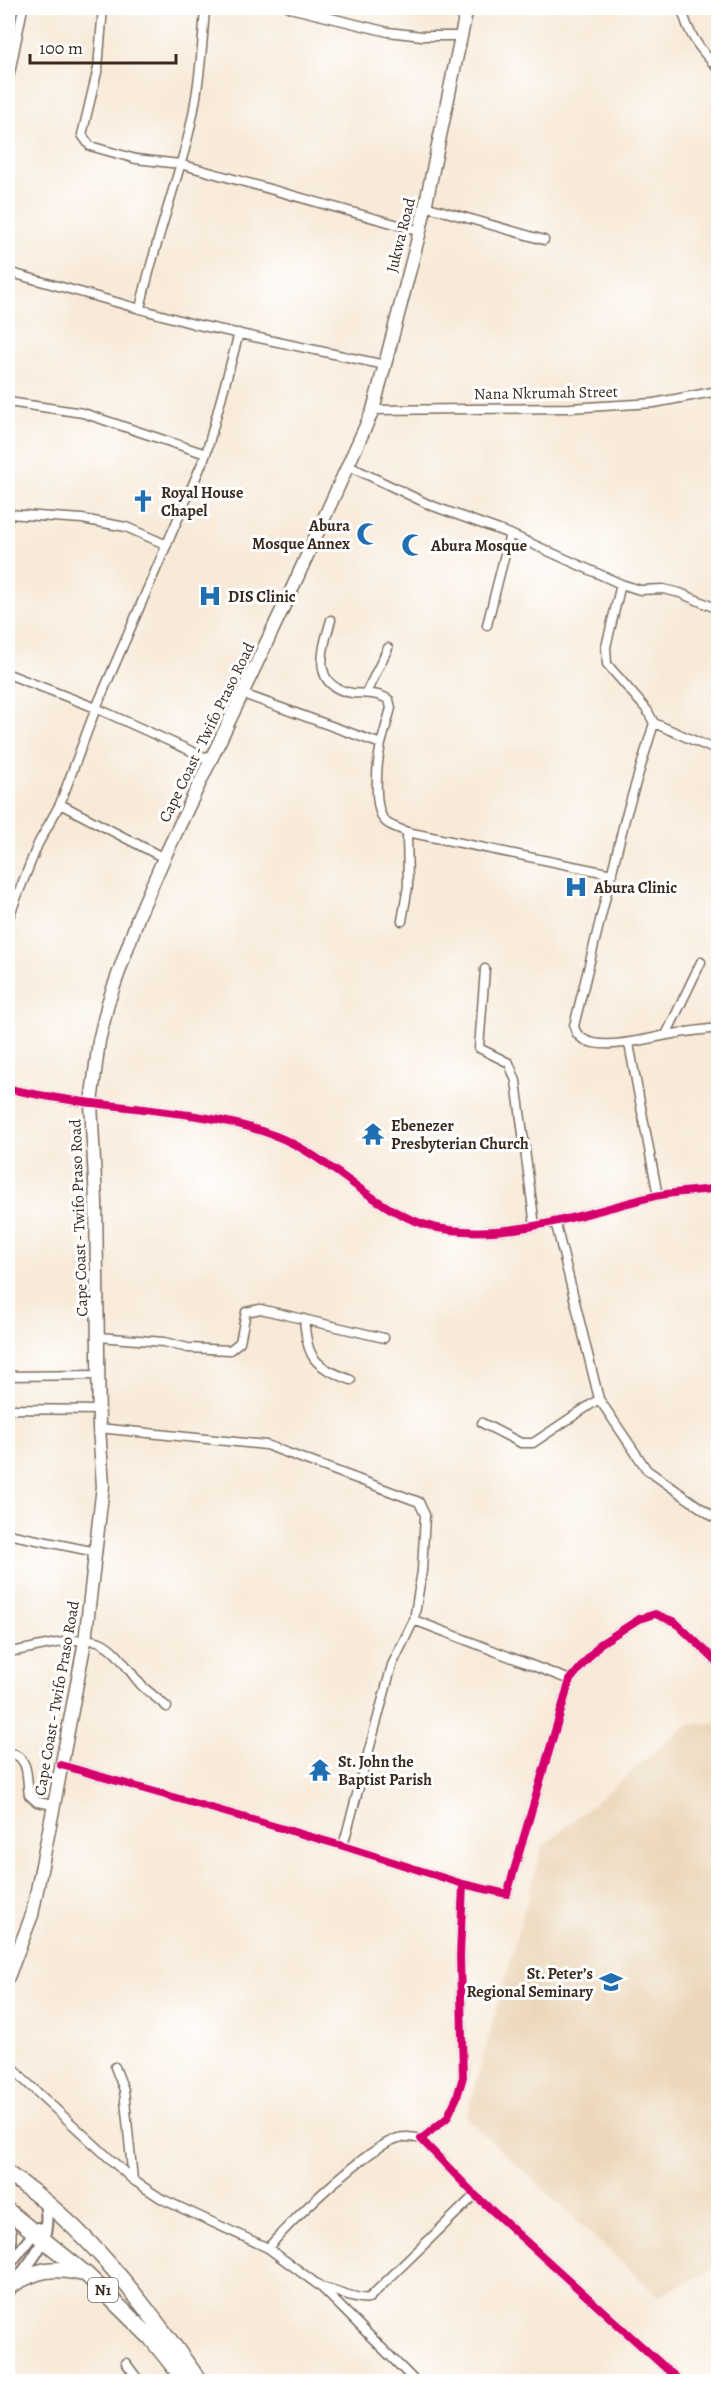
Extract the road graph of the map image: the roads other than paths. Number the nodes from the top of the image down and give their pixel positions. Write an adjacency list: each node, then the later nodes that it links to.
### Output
1 (23, 8): 9 (street)
2 (103, 8): 10 (street)
3 (205, 8): 10 (street)
4 (290, 8): 7 (street)
5 (467, 8): 7 (main road, Jukwa Road)
6 (682, 8): 8 (street)
7 (461, 36): 11 (main road, Jukwa Road)
8 (718, 68)
9 (8, 83)
10 (180, 165): 12 (street); 15 (street)
11 (424, 206): 12 (main road, Jukwa Road); 13 (street)
12 (420, 231): 17 (main road, Jukwa Road)
13 (544, 240)
14 (8, 273): 15 (street)
15 (140, 309): 16 (street)
16 (240, 333): 17 (street); 21 (street)
17 (385, 365): 20 (main road, Jukwa Road)
18 (718, 391): 20 (street, Nana Nkrumah Street)
19 (8, 402): 21 (street)
20 (373, 410): 22 (main road, Jukwa Road)
21 (206, 454): 25 (street)
22 (349, 465): 24 (street); 33 (main road, Cape Coast - Twifo Praso Road)
23 (8, 514): 25 (street)
24 (510, 534): 26 (street); 29 (street)
25 (167, 545): 34 (street)
26 (621, 584): 27 (street); 35 (street)
27 (718, 609)
28 (331, 620): 32 (street)
29 (487, 625)
30 (388, 648): 32 (street)
31 (8, 674): 34 (street)
32 (366, 693): 36 (street)
33 (243, 694): 36 (street); 38 (main road, Cape Coast - Twifo Praso Road)
34 (96, 708): 38 (street); 39 (street)
35 (654, 723): 37 (street); 42 (street)
36 (381, 744): 40 (street)
37 (718, 751)
38 (211, 759): 41 (main road, Cape Coast - Twifo Praso Road)
39 (60, 804): 41 (street); 43 (street)
40 (407, 832): 42 (street); 44 (street)
41 (164, 858): 51 (main road, Cape Coast - Twifo Praso Road)
42 (612, 874): 49 (street)
43 (8, 920)
44 (402, 921)
45 (701, 962): 48 (street)
46 (485, 969): 55 (street)
47 (718, 1028): 48 (street)
48 (666, 1035): 49 (street)
49 (629, 1044): 53 (street)
50 (8, 1089): 51 (street)
51 (91, 1103): 55 (street); 57 (main road, Cape Coast - Twifo Praso Road)
52 (718, 1190): 53 (street)
53 (658, 1196): 54 (street)
54 (555, 1221): 55 (street); 62 (street)
55 (535, 1226)
56 (304, 1319): 57 (street); 58 (street); 61 (street)
57 (98, 1337): 59 (main road, Cape Coast - Twifo Praso Road)
58 (384, 1338)
59 (100, 1375): 60 (street); 64 (main road, Cape Coast - Twifo Praso Road)
60 (8, 1376)
61 (351, 1380)
62 (599, 1399): 65 (street); 67 (street)
63 (8, 1409): 64 (street)
64 (99, 1410): 66 (main road, Cape Coast - Twifo Praso Road)
65 (482, 1423)
66 (99, 1428): 69 (main road, Cape Coast - Twifo Praso Road); 70 (street)
67 (718, 1520)
68 (8, 1534): 69 (street)
69 (96, 1552): 71 (main road, Cape Coast - Twifo Praso Road)
70 (414, 1620): 74 (street); 79 (street)
71 (85, 1641): 72 (street); 75 (street); 77 (main road, Cape Coast - Twifo Praso Road)
72 (8, 1652)
73 (718, 1663): 74 (street)
74 (570, 1680): 80 (street)
75 (167, 1707)
76 (8, 1752): 78 (street)
77 (61, 1765): 78 (main road, Cape Coast - Twifo Praso Road); 79 (street)
78 (54, 1805): 81 (main road, Cape Coast - Twifo Praso Road)
79 (343, 1846): 80 (street)
80 (463, 1884): 84 (street)
81 (8, 1977)
82 (8, 2061): 86 (street)
83 (115, 2067): 86 (street)
84 (421, 2139): 87 (street); 94 (street)
85 (8, 2174): 88 (highway, N1)
86 (133, 2180): 94 (street)
87 (475, 2195): 98 (street); 105 (street)
88 (45, 2203): 90 (highway, N1); 91 (street)
89 (8, 2211): 93 (highway, N1)
90 (63, 2218): 91 (street); 104 (highway, N1)
91 (47, 2222): 93 (street)
92 (8, 2232): 95 (highway)
93 (39, 2236): 96 (street); 97 (highway, N1); 99 (street)
94 (268, 2248): 98 (street)
95 (8, 2256)
96 (8, 2266)
97 (87, 2274): 99 (highway); 103 (highway, N1)
98 (321, 2287): 101 (street)
99 (10, 2288)
100 (126, 2363): 102 (street)
101 (412, 2380)
102 (141, 2382)
103 (186, 2382)
104 (200, 2382)
105 (681, 2382)

